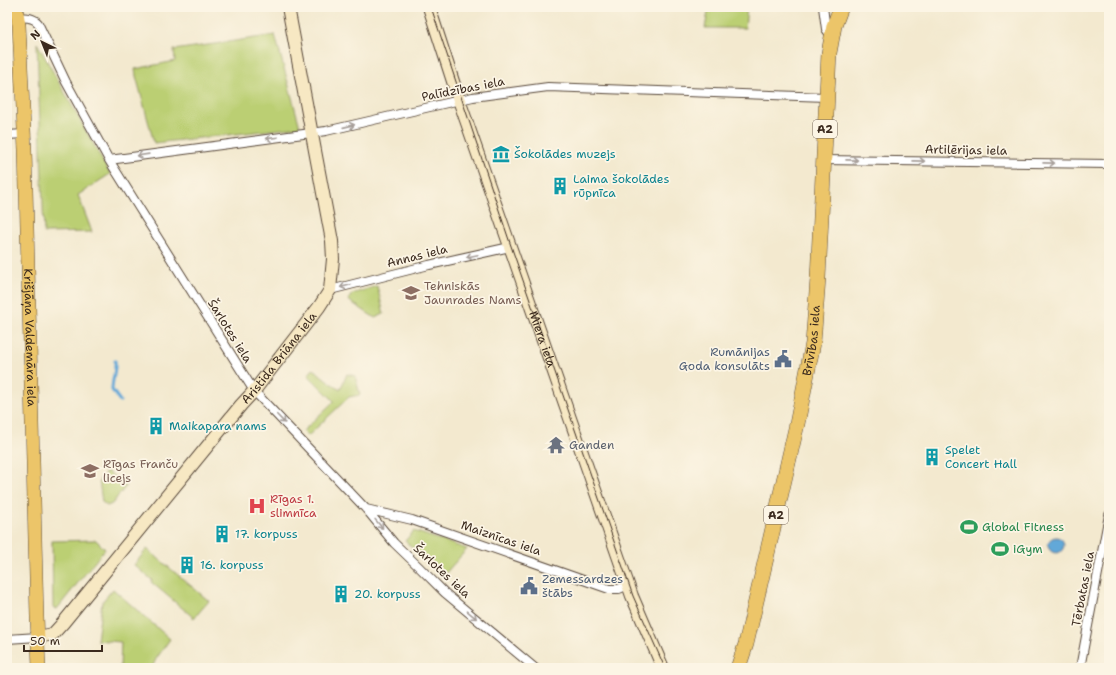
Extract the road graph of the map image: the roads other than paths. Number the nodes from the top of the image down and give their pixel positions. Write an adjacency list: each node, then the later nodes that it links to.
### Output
1 (288, 7): 9 (street, Aristida Briāna iela)
2 (429, 7): 8 (street, Miera iela)
3 (823, 7): 6 (street)
4 (840, 7): 6 (highway, Brīvības iela / A2)
5 (17, 12): 10 (main road, Krišjāņa Valdemāra iela); 12 (street, Šarlotes iela)
6 (832, 37): 7 (highway, Brīvības iela / A2)
7 (826, 97): 8 (street, Palīdzības iela); 13 (highway, Brīvības iela / A2)
8 (459, 100): 9 (street, Palīdzības iela, one-way to 8); 15 (street, Miera iela)
9 (311, 133): 12 (street, Palīdzības iela, one-way to 12); 16 (street, Aristida Briāna iela)
10 (24, 134): 11 (street); 21 (main road, Krišjāņa Valdemāra iela)
11 (7, 135)
12 (109, 160): 17 (street, Šarlotes iela)
13 (823, 160): 14 (street, Artilērijas iela, one-way to 14); 26 (highway, Brīvības iela / A2)
14 (1109, 164)
15 (510, 247): 16 (street, Annas iela, one-way to 16); 20 (street, Miera iela)
16 (330, 290): 17 (street, Aristida Briāna iela)
17 (254, 391): 18 (street, Šarlotes iela, one-way to 18); 21 (street, Aristida Briāna iela)
18 (366, 509): 20 (street, Maiznīcas iela); 24 (street, Šarlotes iela, one-way to 24)
19 (1109, 514): 27 (street, Tērbatas iela)
20 (628, 585): 25 (street, Miera iela)
21 (38, 637): 22 (street); 23 (main road, Krišjāņa Valdemāra iela)
22 (7, 639)
23 (39, 668)
24 (535, 668)
25 (663, 668)
26 (738, 668)
27 (1080, 668)

